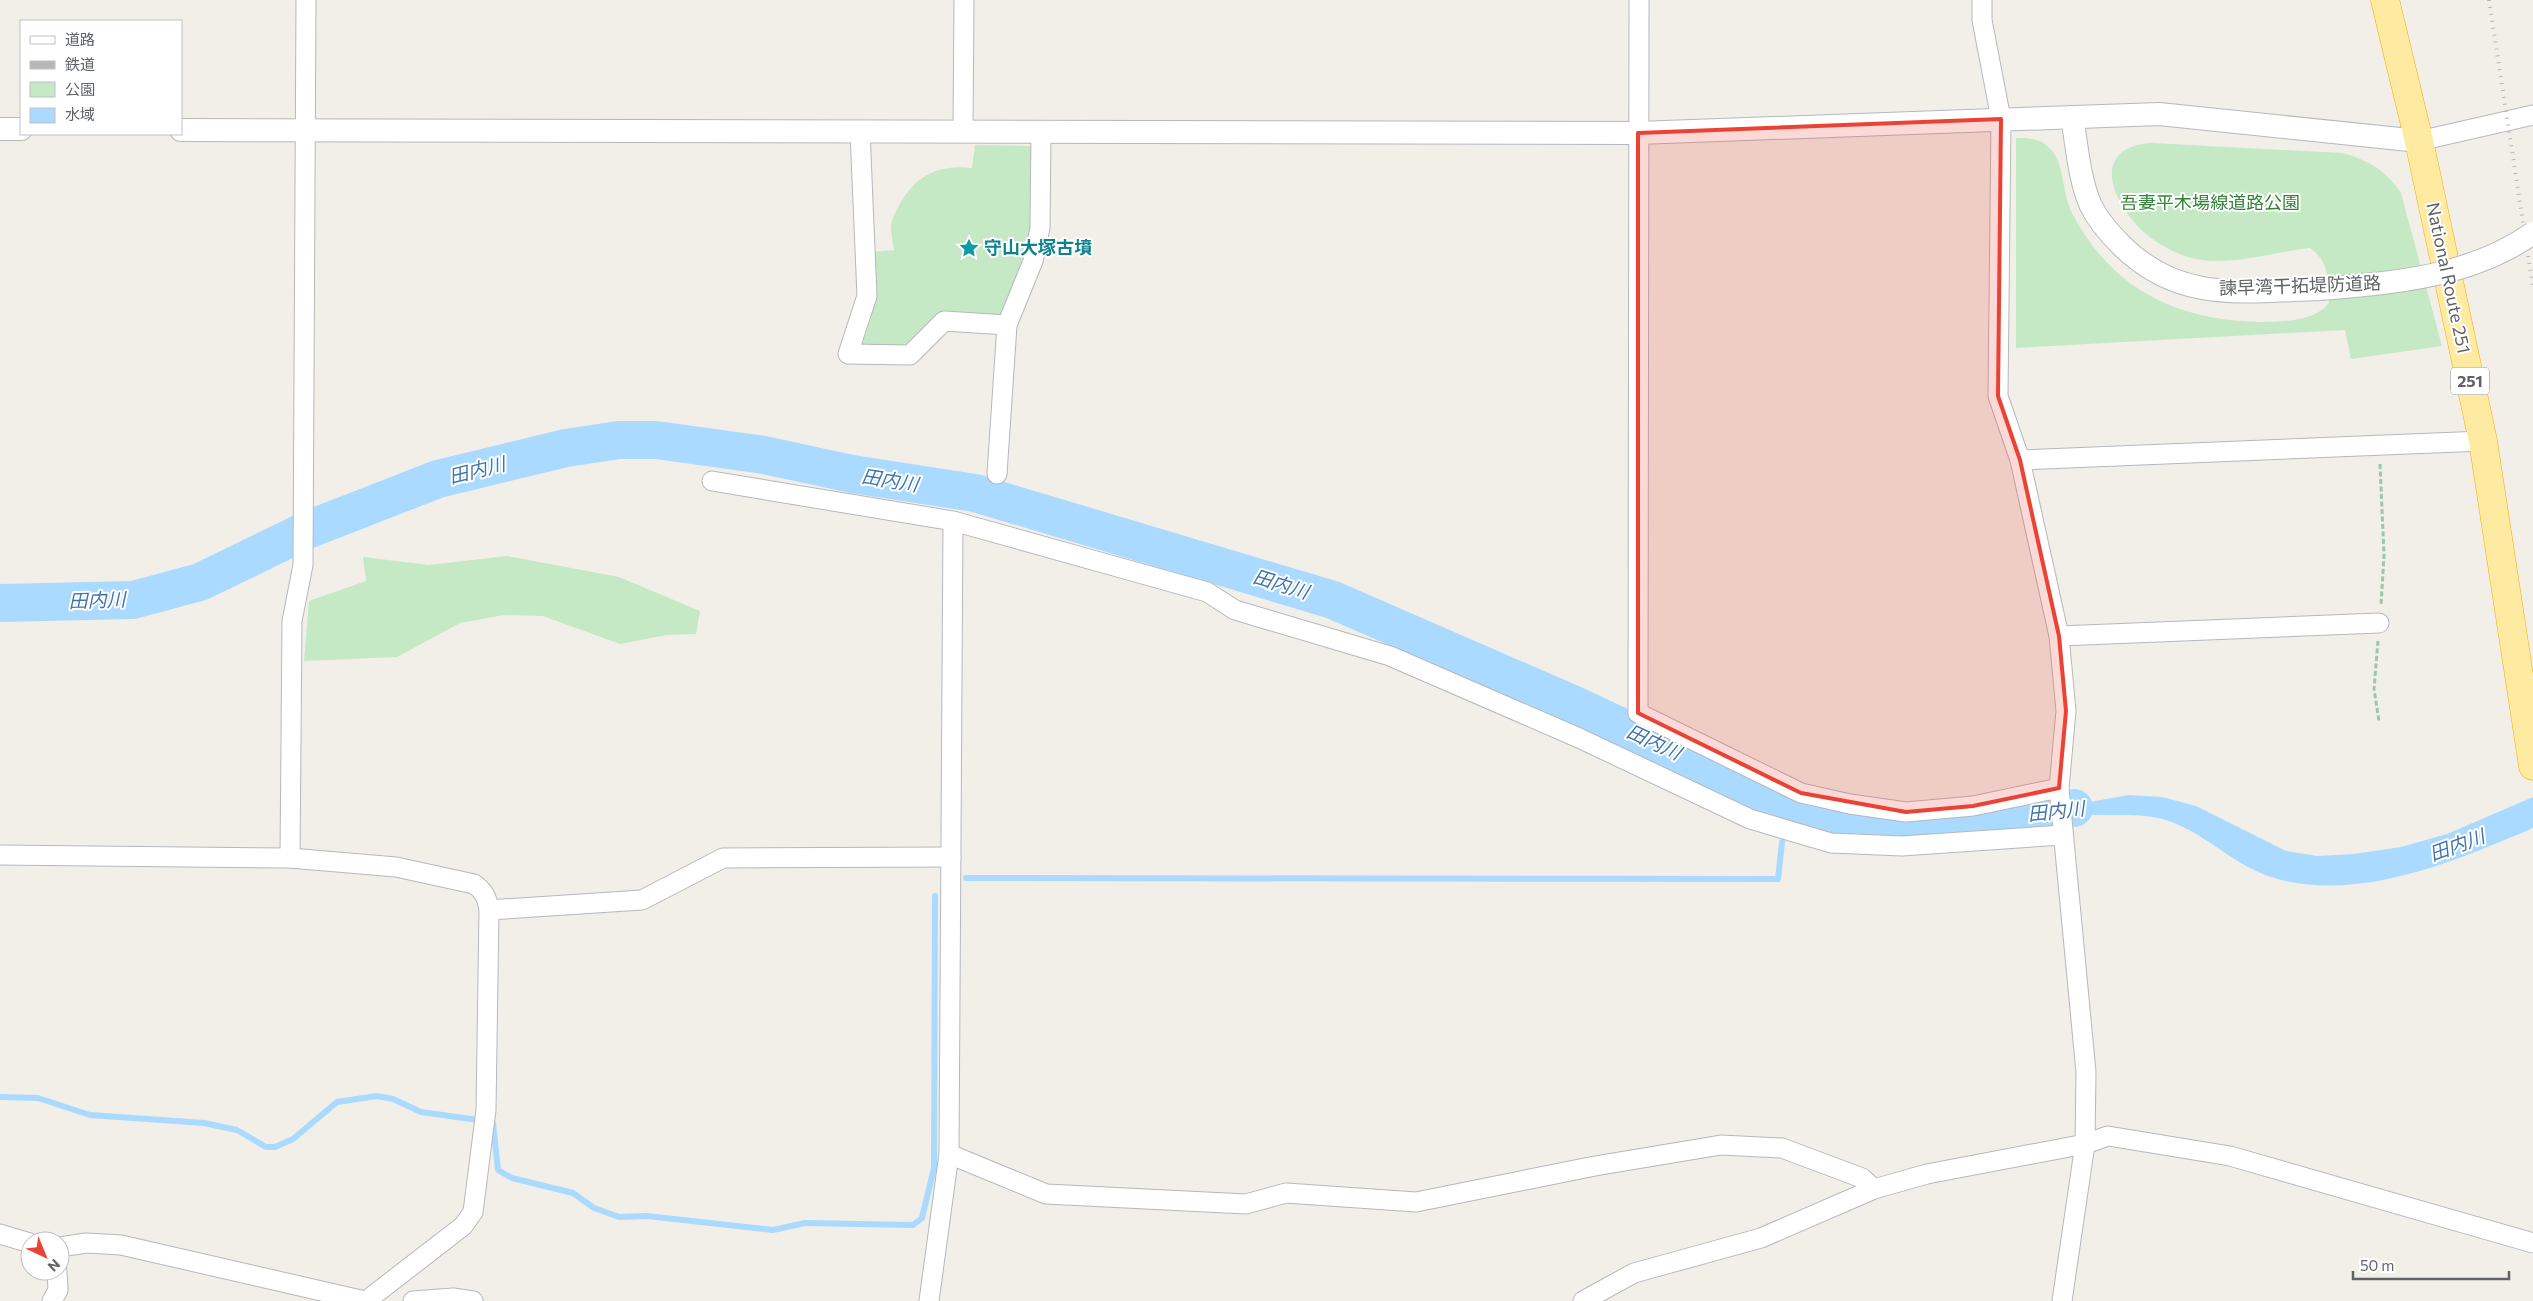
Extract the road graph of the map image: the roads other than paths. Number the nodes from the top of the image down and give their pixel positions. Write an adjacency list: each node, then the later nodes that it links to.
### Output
1 (306, 0): 15 (street)
2 (964, 0): 13 (street)
3 (1639, 0): 16 (street)
4 (1982, 0): 8 (street)
5 (2385, 0): 17 (highway, National Route 251 / 251)
6 (2533, 115): 17 (street)
7 (2072, 117): 8 (street); 17 (street); 18 (street, 諫早湾干拓堤防道路, bridge)
8 (2001, 119): 16 (street); 21 (street)
9 (0, 129): 10 (street)
10 (20, 129)
11 (182, 130): 15 (street)
12 (860, 130): 13 (street); 15 (street); 19 (street)
13 (963, 130): 14 (street)
14 (1041, 131): 16 (street); 19 (street)
15 (306, 132): 32 (street)
16 (1638, 133): 28 (street)
17 (2419, 141): 20 (highway, National Route 251 / 251)
18 (2533, 233)
19 (1007, 325): 22 (street)
20 (2483, 441): 21 (street); 27 (highway, National Route 251 / 251)
21 (2020, 460): 26 (street)
22 (997, 474)
23 (712, 481): 24 (street)
24 (953, 521): 29 (street); 31 (street)
25 (2379, 623): 26 (street)
26 (2059, 636): 28 (street)
27 (2533, 766)
28 (2059, 791): 29 (street)
29 (2062, 831): 34 (street)
30 (0, 855): 32 (street)
31 (951, 857): 33 (street); 35 (street)
32 (290, 858): 33 (street)
33 (490, 910): 43 (street)
34 (2085, 1144): 36 (street); 39 (street); 48 (street)
35 (949, 1154): 36 (street); 46 (street)
36 (1874, 1189): 47 (street)
37 (0, 1234): 38 (street)
38 (20, 1240)
39 (2533, 1243)
40 (70, 1245): 43 (street)
41 (58, 1281): 42 (street)
42 (52, 1301)
43 (366, 1301)
44 (413, 1301): 45 (street)
45 (473, 1301)
46 (929, 1301)
47 (1583, 1301)
48 (2062, 1301)

